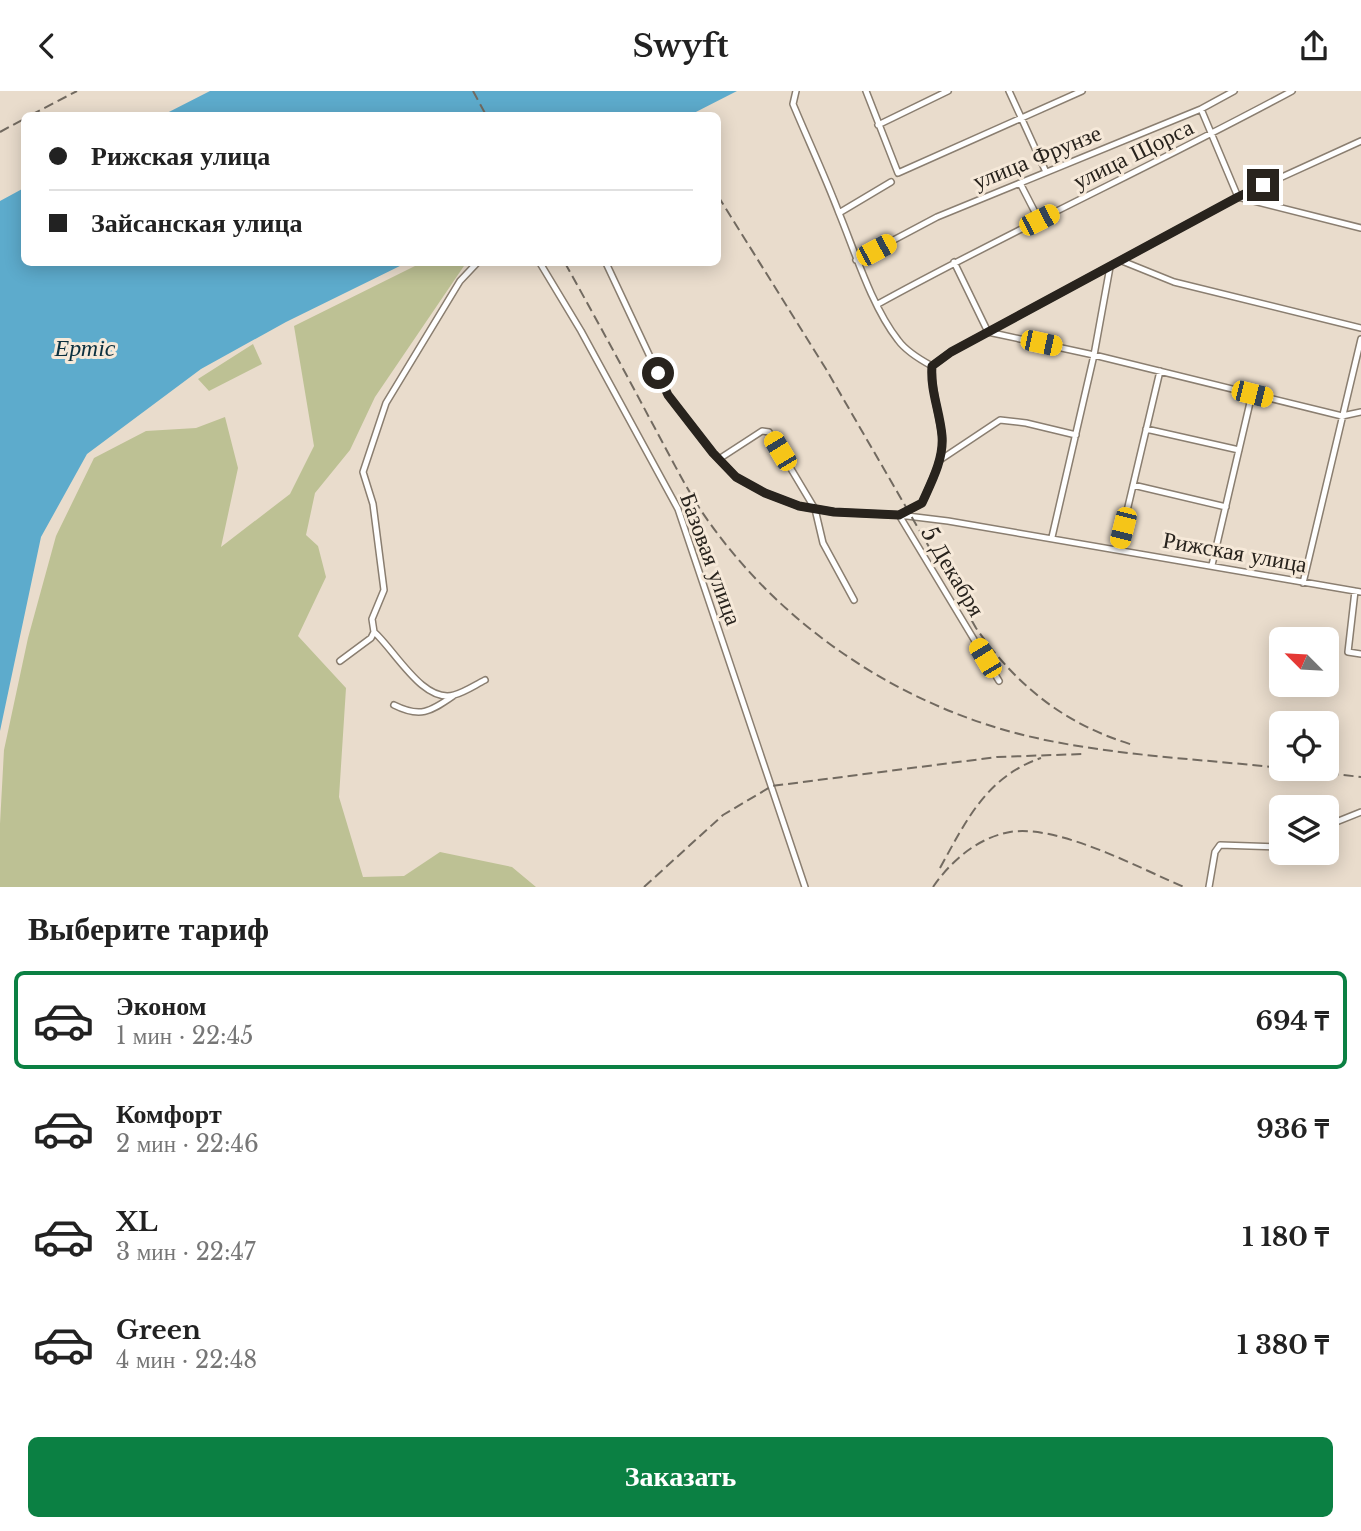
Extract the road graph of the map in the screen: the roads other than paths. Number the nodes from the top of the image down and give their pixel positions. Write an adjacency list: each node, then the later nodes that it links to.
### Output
1 (796, 91): 18 (street)
2 (866, 91): 11 (street)
3 (948, 91): 11 (street)
4 (1009, 91): 10 (street)
5 (1082, 91): 8 (street)
6 (1234, 91): 9 (street, улица Фрунзе)
7 (1292, 91): 12 (street, улица Щорса)
8 (1074, 93): 10 (street)
9 (1201, 109): 12 (street); 14 (street, улица Фрунзе)
10 (1021, 120): 11 (street); 14 (street)
11 (878, 125)
12 (1213, 133): 17 (street); 19 (street, улица Щорса)
13 (1361, 141): 17 (street)
14 (1046, 172): 16 (street, улица Фрунзе)
15 (891, 182): 18 (street)
16 (1020, 183): 19 (street); 21 (street, улица Фрунзе)
17 (1238, 197): 20 (street); 22 (street)
18 (839, 213): 21 (street)
19 (1039, 220): 23 (street, улица Щорса)
20 (1361, 228)
21 (856, 260): 28 (street)
22 (1121, 261): 27 (street); 29 (street)
23 (954, 263): 28 (street, улица Щорса); 30 (street)
24 (474, 266): 53 (street)
25 (542, 266): 63 (street, Базовая улица)
26 (607, 266): 41 (street, Рижская улица)
27 (1110, 267): 30 (street); 32 (street)
28 (878, 305): 33 (street)
29 (1361, 328)
30 (988, 332): 32 (street); 33 (street)
31 (1361, 339): 37 (street)
32 (1094, 355): 34 (street); 39 (street)
33 (932, 366): 42 (street)
34 (1160, 371): 35 (street); 38 (street)
35 (1252, 394): 37 (street); 40 (street)
36 (1361, 412): 37 (street)
37 (1342, 415): 50 (street)
38 (1146, 429): 40 (street); 43 (street)
39 (1076, 435): 42 (street); 47 (street)
40 (1239, 450): 44 (street)
41 (719, 459): 45 (street, Рижская улица); 45 (street)
42 (940, 460): 46 (street)
43 (1133, 485): 44 (street); 48 (street)
44 (1226, 507): 49 (street)
45 (815, 509): 46 (street, Рижская улица); 52 (street)
46 (899, 515): 47 (street, Рижская улица); 57 (street, 5 Декабря)
47 (1052, 537): 48 (street, Рижская улица)
48 (1118, 549): 49 (street, Рижская улица)
49 (1212, 565): 50 (street, Рижская улица)
50 (1303, 583): 51 (street, Рижская улица)
51 (1358, 591): 54 (street)
52 (853, 600)
53 (374, 632): 55 (street); 58 (street)
54 (1361, 654)
55 (340, 661)
56 (485, 680): 58 (street)
57 (999, 681)
58 (453, 696): 59 (street)
59 (394, 705)
60 (1361, 812): 61 (street)
61 (1339, 821)
62 (1269, 847): 64 (street)
63 (805, 887)
64 (1209, 887)

